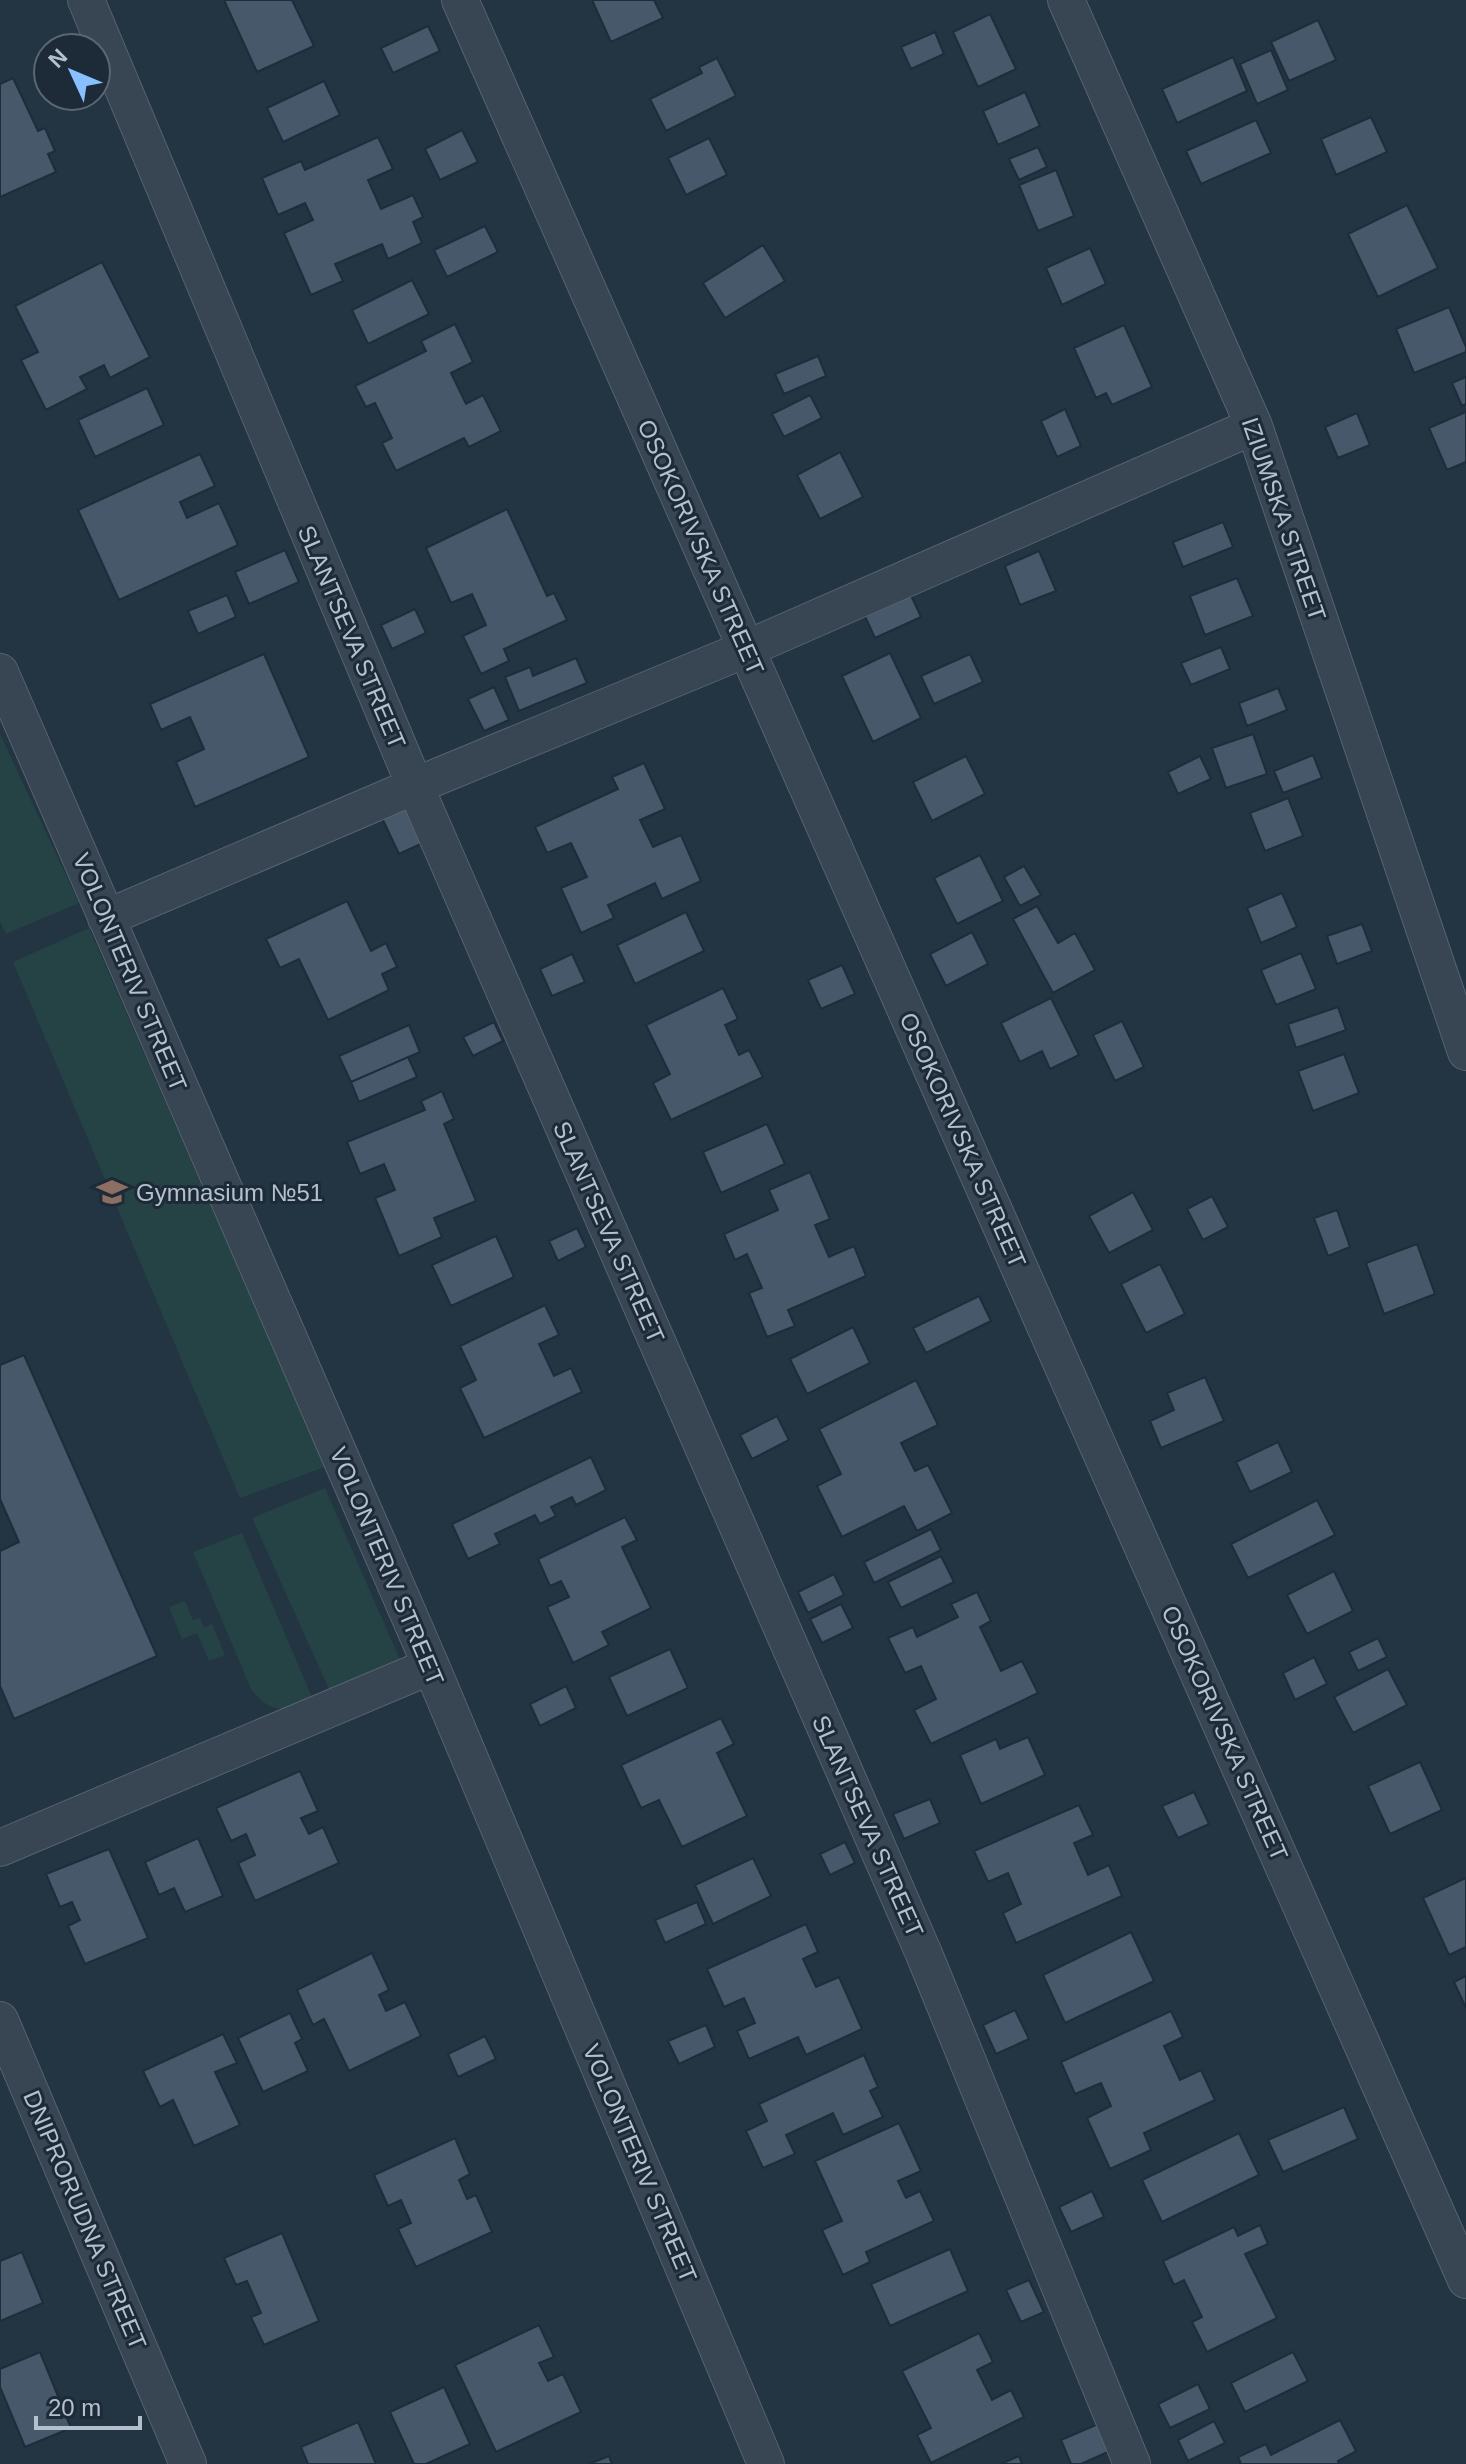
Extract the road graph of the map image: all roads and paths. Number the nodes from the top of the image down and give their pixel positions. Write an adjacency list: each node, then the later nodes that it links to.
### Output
1 (86, 0): 7 (street, SLANTSEVA STREET)
2 (460, 0): 5 (street, OSOKORIVSKA STREET)
3 (1066, 0): 4 (street, IZIUMSKA STREET)
4 (1254, 426): 5 (street); 9 (street, IZIUMSKA STREET)
5 (746, 649): 7 (street); 13 (street, OSOKORIVSKA STREET)
6 (0, 672): 8 (street, VOLONTERIV STREET)
7 (415, 786): 8 (street); 16 (street, SLANTSEVA STREET)
8 (106, 918): 10 (street, VOLONTERIV STREET)
9 (1466, 1052)
10 (431, 1666): 11 (street); 15 (street, VOLONTERIV STREET)
11 (0, 1848)
12 (0, 2020): 14 (street, DNIPRORUDNA STREET)
13 (1466, 2280)
14 (188, 2464)
15 (766, 2464)
16 (1132, 2464)

